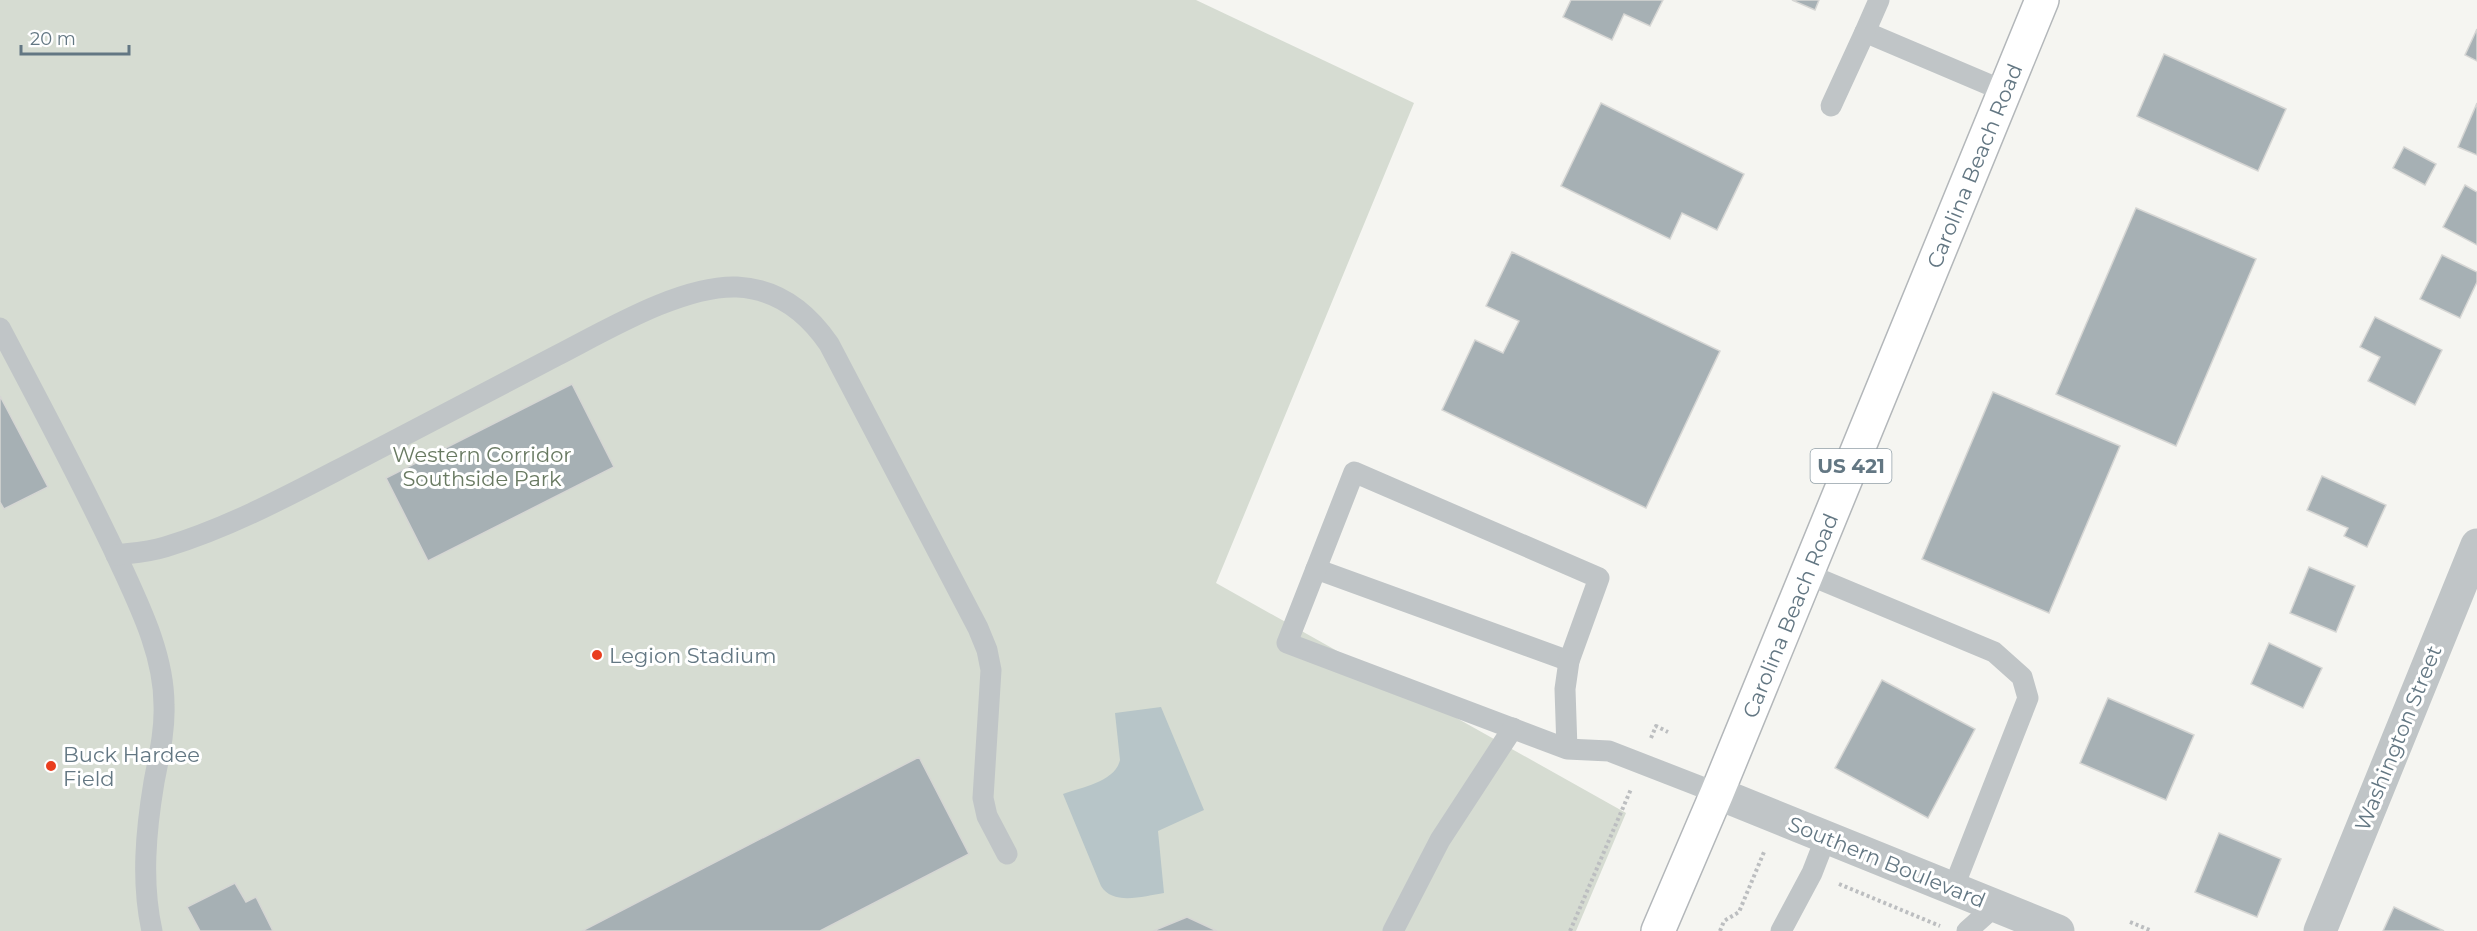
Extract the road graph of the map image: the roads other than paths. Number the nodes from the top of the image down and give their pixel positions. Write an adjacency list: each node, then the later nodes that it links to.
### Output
1 (1879, 0): 3 (lane)
2 (2042, 0): 4 (highway, Carolina Beach Road / US 421)
3 (1865, 32): 4 (lane); 5 (lane)
4 (2004, 91): 10 (highway, Carolina Beach Road / US 421)
5 (1831, 106)
6 (0, 328): 8 (lane)
7 (2477, 545): 25 (street, Washington Street)
8 (116, 555): 16 (lane); 20 (lane)
9 (1316, 569): 11 (lane); 11 (lane); 12 (lane)
10 (1807, 574): 14 (highway, Carolina Beach Road / US 421); 17 (lane)
11 (1569, 661): 13 (lane)
12 (1513, 728): 13 (lane); 21 (lane)
13 (1567, 749): 14 (lane)
14 (1717, 793): 15 (street, Southern Boulevard); 19 (highway, Carolina Beach Road / US 421)
15 (1826, 837): 17 (street, Southern Boulevard); 22 (lane)
16 (1007, 854)
17 (1953, 889): 18 (street, Southern Boulevard)
18 (1995, 906): 23 (lane); 24 (street, Southern Boulevard)
19 (1660, 930)
20 (152, 931)
21 (1393, 931)
22 (1781, 931)
23 (1967, 931)
24 (2058, 931)
25 (2320, 931)

